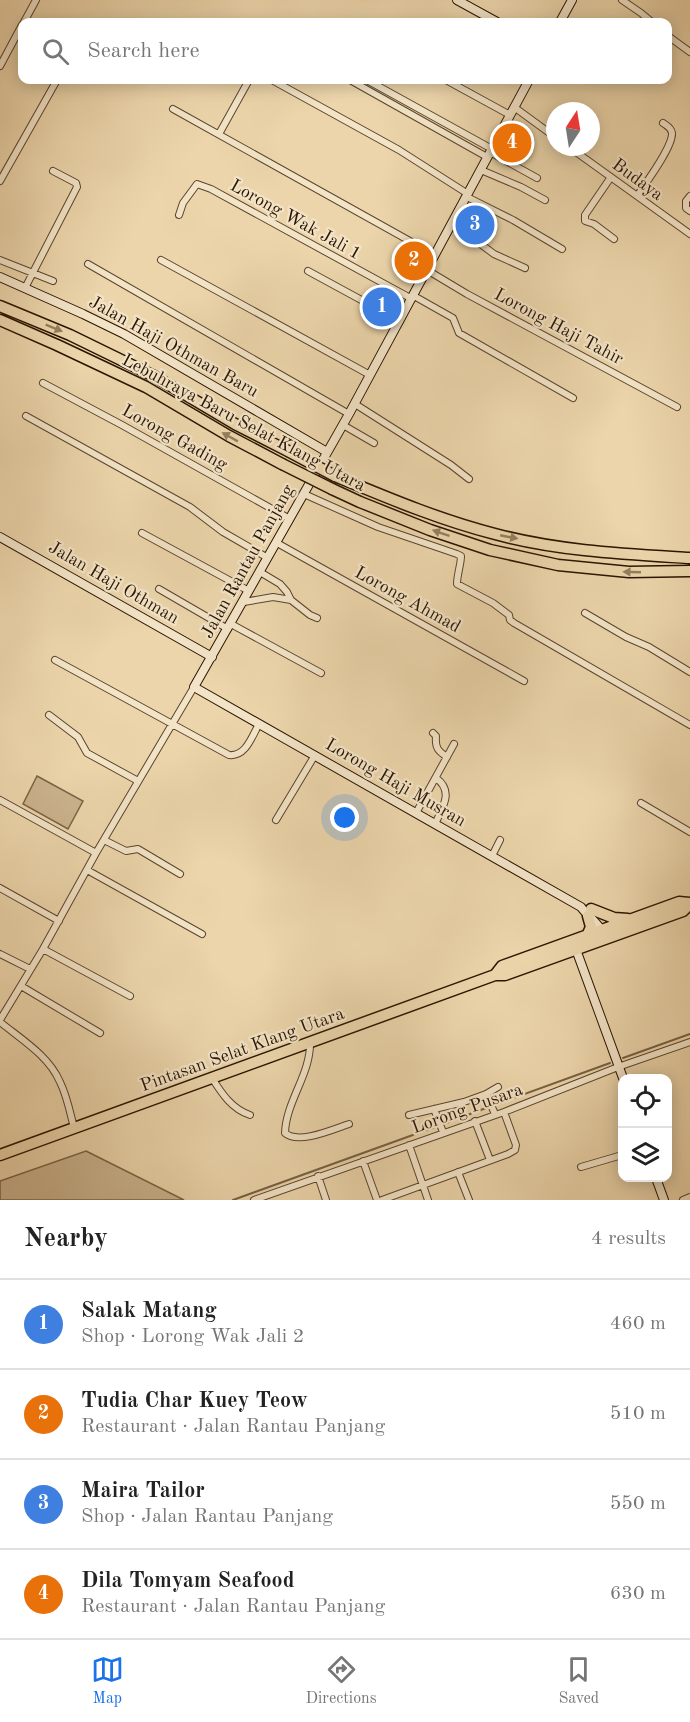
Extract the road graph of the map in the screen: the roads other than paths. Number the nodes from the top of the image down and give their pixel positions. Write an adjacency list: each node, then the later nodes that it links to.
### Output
1 (36, 0): 5 (street)
2 (457, 0): 6 (street)
3 (572, 0): 7 (street)
4 (622, 0): 8 (street)
5 (26, 18)
6 (490, 18)
7 (562, 18)
8 (647, 18)
9 (18, 33): 12 (street)
10 (672, 39): 11 (street)
11 (690, 52)
12 (0, 66)
13 (55, 84): 31 (street)
14 (247, 84): 24 (street)
15 (279, 84): 32 (street)
16 (358, 84): 25 (street)
17 (374, 84): 25 (street)
18 (455, 84): 21 (street)
19 (527, 84): 21 (street, Jalan Rantau Panjang)
20 (173, 109): 24 (street)
21 (512, 111): 23 (street); 25 (street, Jalan Rantau Panjang)
22 (663, 123): 33 (street)
23 (546, 132)
24 (219, 134): 42 (street)
25 (490, 153): 27 (street, Jalan Rantau Panjang); 30 (street)
26 (582, 156): 29 (street, Budaya)
27 (481, 170): 32 (street, Jalan Rantau Panjang); 35 (street)
28 (53, 171): 49 (street)
29 (611, 177): 33 (street, Budaya); 40 (street)
30 (537, 178)
31 (0, 181)
32 (467, 195): 38 (street, Jalan Rantau Panjang); 41 (street)
33 (637, 196): 39 (street, Budaya)
34 (690, 196): 36 (street)
35 (545, 200)
36 (690, 211)
37 (179, 215): 53 (street, Lorong Wak Jali 1)
38 (452, 224): 42 (street, Jalan Rantau Panjang); 46 (street)
39 (690, 234)
40 (615, 239)
41 (562, 249)
42 (435, 255): 47 (street, Jalan Rantau Panjang)
43 (0, 260): 49 (street)
44 (161, 260): 57 (street)
45 (88, 264): 62 (street)
46 (525, 268)
47 (428, 270): 53 (street, Jalan Rantau Panjang); 61 (street, Lorong Haji Tahir)
48 (308, 271): 56 (street)
49 (32, 272): 51 (street); 52 (street)
50 (0, 277): 52 (street, Jalan Haji Othman Baru)
51 (53, 281)
52 (25, 288): 66 (street, Jalan Haji Othman Baru)
53 (413, 297): 56 (street, Jalan Rantau Panjang); 59 (street)
54 (0, 306): 74 (highway, Lebuhraya Baru Selat Klang Utara, one-way to 74, bridge)
55 (0, 320): 75 (highway, Lebuhraya Baru Selat Klang Utara, one-way to 55, bridge)
56 (400, 321): 57 (street, Jalan Rantau Panjang)
57 (370, 375): 60 (street, Jalan Rantau Panjang)
58 (44, 383): 69 (street, Lorong Gading)
59 (573, 398)
60 (355, 404): 62 (street, Jalan Rantau Panjang); 67 (street)
61 (677, 407)
62 (350, 414): 64 (street, Jalan Rantau Panjang)
63 (26, 416): 73 (street)
64 (343, 424): 65 (street); 66 (street, Jalan Rantau Panjang)
65 (374, 442)
66 (327, 452): 68 (street, Jalan Rantau Panjang)
67 (469, 479)
68 (304, 494): 69 (street, Jalan Rantau Panjang); 93 (street)
69 (291, 519): 72 (street, Jalan Rantau Panjang)
70 (142, 533): 78 (street)
71 (0, 537): 84 (street, Jalan Haji Othman)
72 (277, 543): 73 (street, Jalan Rantau Panjang); 88 (street, Lorong Ahmad)
73 (268, 558): 76 (street, Jalan Rantau Panjang)
74 (690, 558)
75 (690, 571)
76 (260, 573): 78 (street, Jalan Rantau Panjang); 79 (street)
77 (159, 589): 83 (street)
78 (249, 591): 80 (street, Jalan Rantau Panjang)
79 (291, 600): 80 (street); 82 (street)
80 (244, 602): 83 (street, Jalan Rantau Panjang)
81 (585, 613): 86 (street)
82 (317, 618)
83 (230, 626): 84 (street, Jalan Rantau Panjang); 87 (street)
84 (212, 657): 89 (street, Jalan Rantau Panjang)
85 (55, 660): 91 (street)
86 (690, 672)
87 (321, 673)
88 (524, 681)
89 (194, 687): 91 (street, Jalan Rantau Panjang); 92 (street, Lorong Haji Musran)
90 (49, 715): 99 (street)
91 (171, 724): 92 (street); 99 (street, Jalan Rantau Panjang)
92 (260, 724): 96 (street, Lorong Haji Musran)
93 (690, 724)
94 (433, 733): 97 (street)
95 (454, 744): 97 (street)
96 (315, 755): 102 (street, Lorong Haji Musran); 103 (street)
97 (447, 757): 98 (street)
98 (436, 778): 102 (street); 104 (street)
99 (138, 781): 106 (street, Jalan Rantau Panjang)
100 (0, 800): 108 (street)
101 (641, 803): 105 (street)
102 (416, 813): 104 (street, Lorong Haji Musran)
103 (276, 820)
104 (435, 824): 109 (street, Lorong Haji Musran)
105 (690, 832)
106 (104, 840): 108 (street, Jalan Rantau Panjang); 111 (street)
107 (500, 840): 109 (street)
108 (96, 853): 110 (street, Jalan Rantau Panjang)
109 (492, 856): 114 (street, Lorong Haji Musran)
110 (87, 870): 116 (street, Jalan Rantau Panjang); 118 (street)
111 (180, 874)
112 (0, 888): 116 (street)
113 (690, 903): 115 (highway, Pintasan Selat Klang Utara); 117 (highway, Pintasan Selat Klang Utara)
114 (587, 911): 115 (highway); 117 (street, Lorong Haji Musran); 119 (highway)
115 (630, 919): 117 (highway, Pintasan Selat Klang Utara)
116 (59, 921): 121 (street, Jalan Rantau Panjang)
117 (607, 933): 119 (highway, Pintasan Selat Klang Utara); 120 (highway, Pintasan Selat Klang Utara)
118 (202, 934)
119 (587, 936): 120 (highway, Pintasan Selat Klang Utara)
120 (574, 945): 128 (highway, Pintasan Selat Klang Utara); 130 (street)
121 (43, 950): 123 (street, Jalan Rantau Panjang); 125 (street)
122 (0, 954): 123 (street)
123 (30, 969): 124 (street, Jalan Rantau Panjang)
124 (21, 986): 126 (street, Jalan Rantau Panjang); 127 (street)
125 (130, 996)
126 (0, 1019): 142 (street)
127 (100, 1033)
128 (310, 1042): 132 (highway, Pintasan Selat Klang Utara); 141 (street)
129 (690, 1042): 130 (street, Lorong Pusara)
130 (618, 1067): 131 (street); 136 (street, Lorong Pusara)
131 (621, 1074)
132 (212, 1078): 138 (street); 142 (highway, Pintasan Selat Klang Utara)
133 (498, 1087): 134 (street)
134 (486, 1094): 135 (street); 137 (street)
135 (434, 1109): 139 (street); 143 (street)
136 (504, 1112): 137 (street, Lorong Pusara); 147 (street)
137 (495, 1114): 140 (street, Lorong Pusara)
138 (250, 1115)
139 (409, 1115)
140 (476, 1121): 143 (street, Lorong Pusara); 147 (street)
141 (349, 1124)
142 (74, 1128): 145 (highway, Pintasan Selat Klang Utara)
143 (443, 1132): 144 (street, Lorong Pusara)
144 (409, 1145): 148 (street, Lorong Pusara); 153 (street)
145 (0, 1155)
146 (618, 1156): 149 (street)
147 (490, 1160): 150 (street)
148 (363, 1161): 151 (street, Lorong Pusara); 158 (street)
149 (581, 1167)
150 (458, 1172): 153 (street); 161 (street)
151 (318, 1176): 154 (street, Lorong Pusara); 157 (street)
152 (657, 1182): 162 (street)
153 (423, 1185): 159 (street); 160 (street)
154 (270, 1197): 156 (street, Lorong Pusara)
155 (690, 1197): 163 (street)
156 (254, 1200)
157 (326, 1200)
158 (377, 1200)
159 (382, 1200)
160 (428, 1200)
161 (469, 1200)
162 (664, 1200)
163 (682, 1200)

